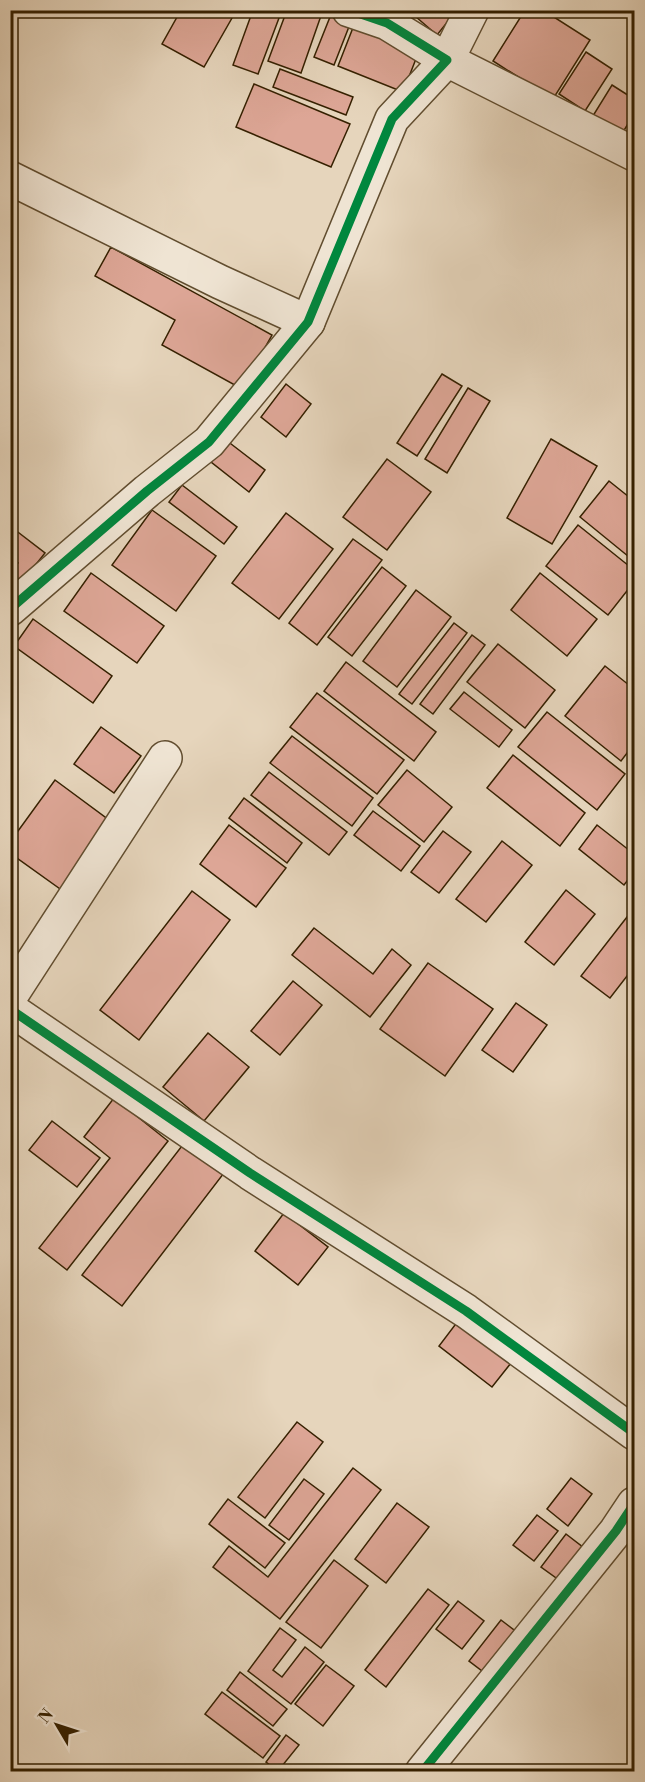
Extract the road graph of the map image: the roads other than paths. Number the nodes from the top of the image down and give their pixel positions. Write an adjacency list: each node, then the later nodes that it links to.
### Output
1 (349, 10): 3 (street)
2 (472, 10): 3 (street)
3 (447, 60): 4 (street); 6 (street)
4 (634, 154)
5 (10, 178): 6 (street)
6 (308, 322): 7 (street)
7 (10, 609)
8 (165, 758): 9 (street)
9 (10, 997)
10 (10, 1009): 11 (street)
11 (634, 1433)
12 (634, 1504): 13 (street)
13 (422, 1772)

